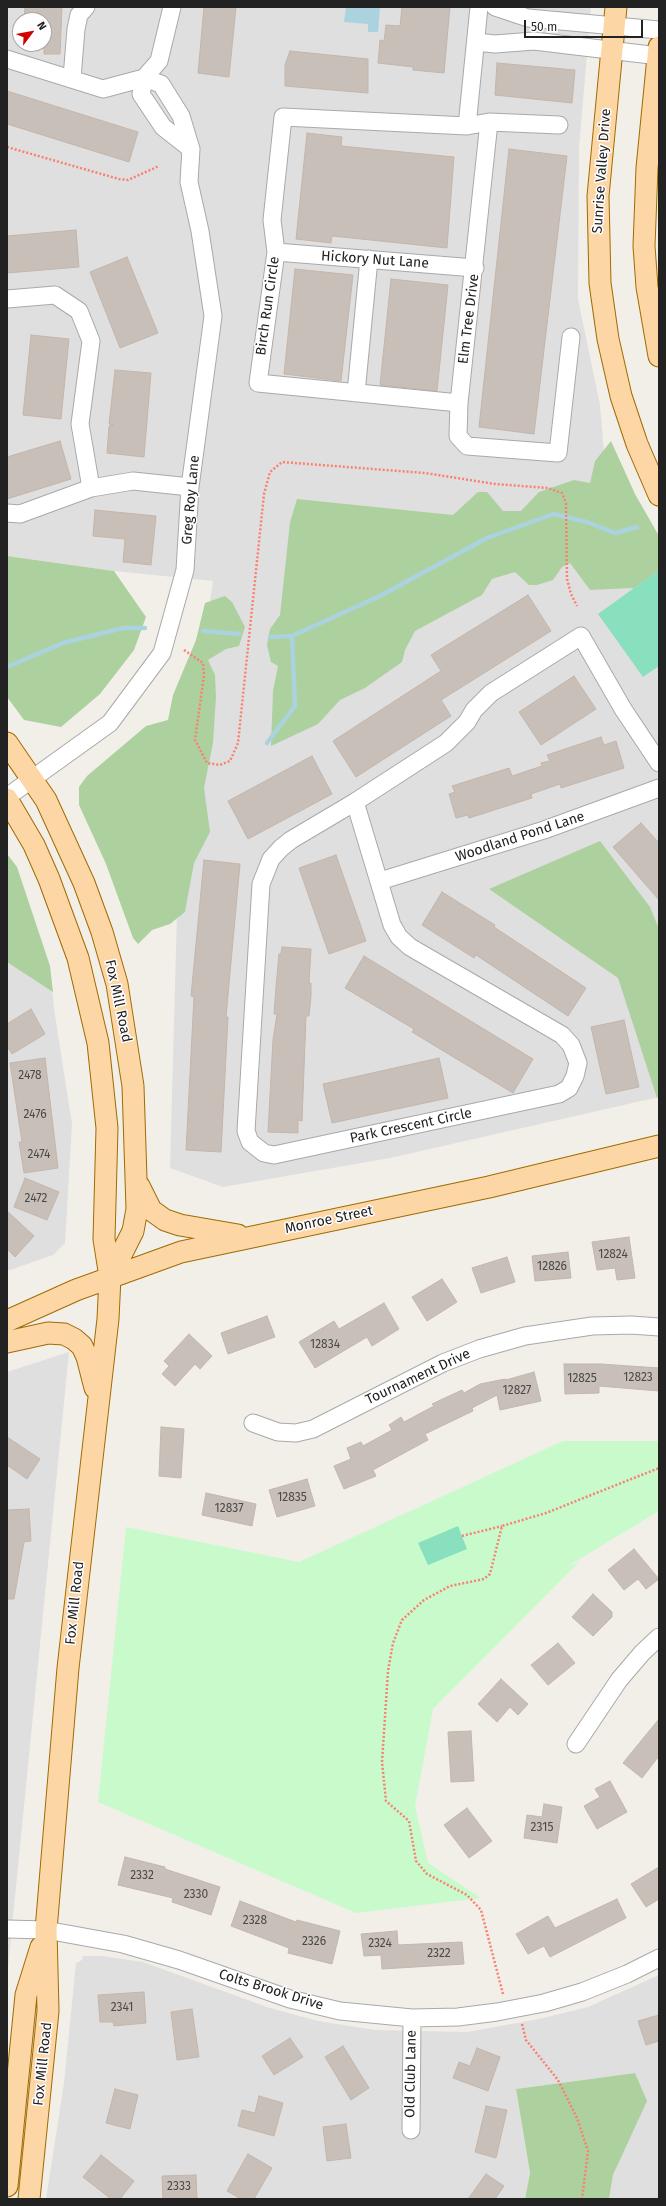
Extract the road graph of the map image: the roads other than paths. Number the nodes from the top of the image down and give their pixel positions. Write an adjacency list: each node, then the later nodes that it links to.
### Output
1 (86, 7): 13 (street)
2 (170, 7): 14 (street)
3 (479, 7): 9 (street)
4 (495, 7): 6 (street)
5 (615, 17): 6 (street); 7 (street); 10 (main road, Sunrise Valley Drive)
6 (528, 18): 8 (street)
7 (659, 30)
8 (526, 41): 9 (street); 10 (street)
9 (476, 42): 17 (street)
10 (612, 50): 11 (street); 29 (main road, Sunrise Valley Drive)
11 (659, 53): 22 (main road)
12 (7, 59): 13 (street)
13 (72, 78): 14 (street)
14 (144, 78): 27 (street, Greg Roy Lane)
15 (489, 122): 16 (street); 17 (street); 20 (street, Elm Tree Drive)
16 (559, 125)
17 (467, 126): 18 (street, Birch Run Circle)
18 (276, 252): 19 (street, Hickory Nut Lane); 25 (street, Birch Run Circle)
19 (369, 259): 20 (street, Hickory Nut Lane); 25 (street)
20 (474, 268): 26 (street, Elm Tree Drive)
21 (7, 299): 28 (street)
22 (654, 309): 24 (main road)
23 (571, 337): 26 (street, Elm Tree Drive)
24 (659, 356)
25 (356, 393): 26 (street, Birch Run Circle)
26 (458, 403)
27 (190, 487): 28 (street); 34 (street, Greg Roy Lane)
28 (91, 488): 30 (street)
29 (659, 495)
30 (7, 514)
31 (7, 743): 34 (main road, Fox Mill Road)
32 (659, 763): 35 (street, Park Crescent Circle)
33 (659, 788): 36 (street, Woodland Pond Lane)
34 (17, 791): 38 (main road, Fox Mill Road); 40 (main road, Fox Mill Road)
35 (355, 802): 36 (street, Park Crescent Circle); 36 (street, Park Crescent Circle)
36 (380, 881)
37 (659, 1146): 39 (main road, Monroe Street)
38 (137, 1179): 39 (main road); 40 (main road, Fox Mill Road)
39 (248, 1237): 40 (main road, Monroe Street)
40 (110, 1277): 41 (main road, Monroe Street); 44 (main road, Fox Mill Road)
41 (7, 1321)
42 (659, 1327): 45 (street, Tournament Drive)
43 (7, 1342): 44 (main road)
44 (98, 1401): 49 (main road, Fox Mill Road)
45 (253, 1423)
46 (659, 1637): 47 (street)
47 (576, 1744)
48 (7, 1929): 49 (street, Colts Brook Drive)
49 (46, 1930): 51 (street, Colts Brook Drive); 53 (main road, Fox Mill Road); 54 (main road, Fox Mill Road)
50 (659, 1958): 51 (street, Colts Brook Drive)
51 (412, 2018): 52 (street, Old Club Lane)
52 (411, 2130)
53 (7, 2186)
54 (29, 2199)

